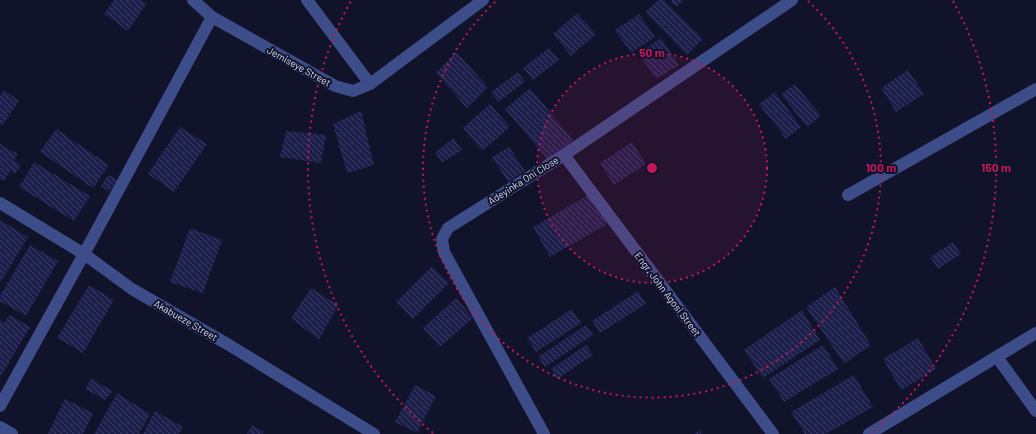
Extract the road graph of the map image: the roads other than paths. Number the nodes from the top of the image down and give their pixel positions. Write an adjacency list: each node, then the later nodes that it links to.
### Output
1 (193, 0): 5 (street, Jemiseye Street)
2 (307, 0): 6 (street)
3 (483, 0): 6 (street, Jemiseye Street)
4 (792, 0): 8 (street, Adeyinka Oni Close)
5 (212, 17): 6 (street, Jemiseye Street); 11 (street)
6 (370, 84)
7 (1036, 89): 9 (street)
8 (564, 155): 19 (street, Adeyinka Oni Close); 20 (street, Engr. John Agosi Street)
9 (848, 195)
10 (0, 203): 11 (street, Akabueze Street)
11 (84, 254): 14 (street); 18 (street, Akabueze Street)
12 (1036, 333): 13 (street)
13 (996, 357): 15 (street); 21 (street)
14 (0, 406)
15 (1036, 411)
16 (0, 427): 17 (street)
17 (12, 434)
18 (374, 434)
19 (544, 434)
20 (773, 434)
21 (869, 434)

